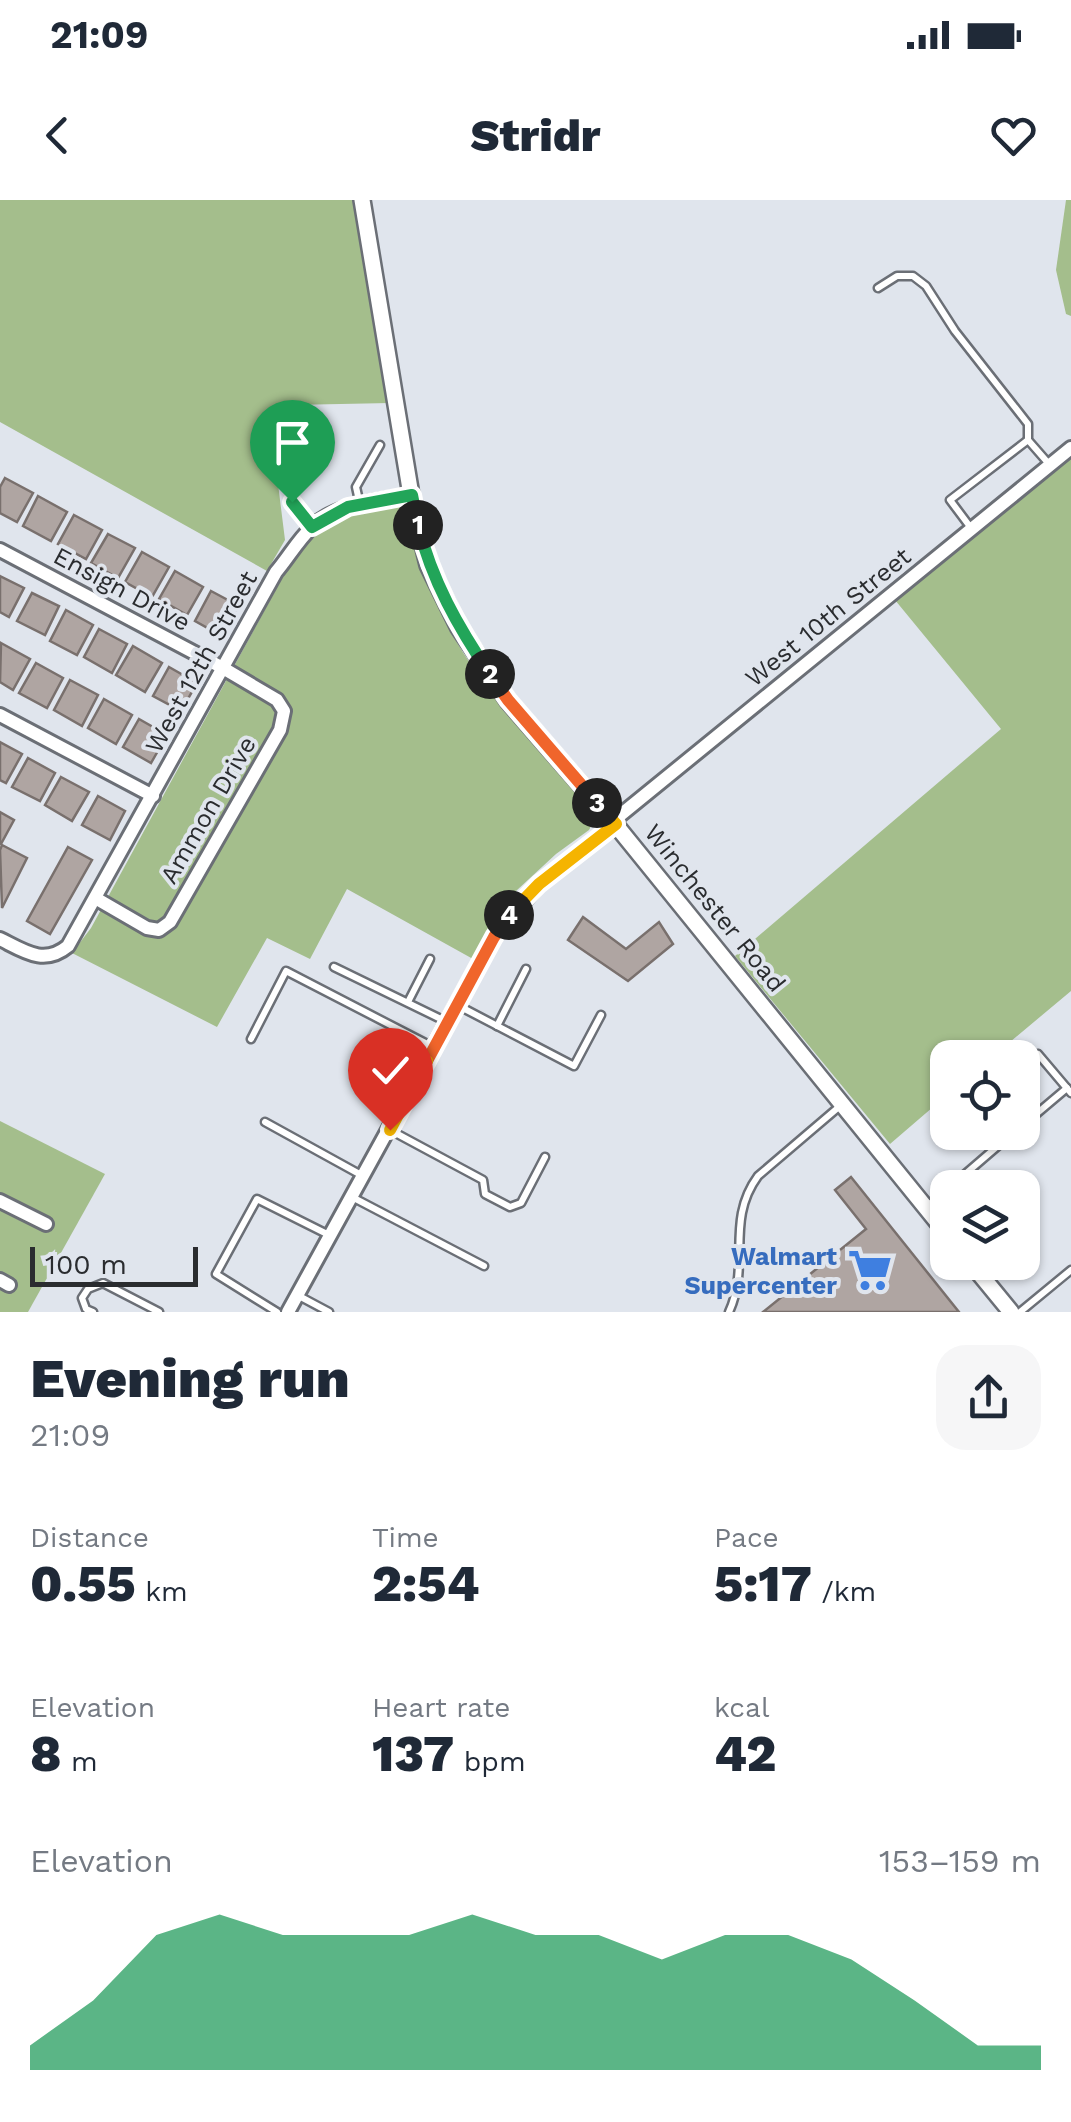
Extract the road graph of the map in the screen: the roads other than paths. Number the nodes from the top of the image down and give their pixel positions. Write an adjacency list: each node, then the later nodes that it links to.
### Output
1 (362, 200): 8 (street, Winchester Road)
2 (878, 288): 4 (lane)
3 (309, 418): 10 (lane)
4 (1028, 440): 7 (lane); 11 (lane)
5 (380, 445): 9 (lane)
6 (1071, 448): 7 (street, West 10th Street)
7 (1050, 465): 11 (street, West 10th Street)
8 (412, 495): 9 (street, West 12th Street); 16 (street, Winchester Road)
9 (360, 505): 10 (street, West 12th Street)
10 (312, 527): 13 (street, West 12th Street)
11 (971, 529): 16 (street, West 10th Street)
12 (0, 550): 13 (street, Ensign Drive)
13 (223, 668): 15 (street, West 12th Street); 17 (street, Ammon Drive)
14 (0, 715): 15 (street)
15 (153, 796): 17 (street, West 12th Street)
16 (614, 822): 23 (street, West 10th Street); 31 (street, Winchester Road)
17 (97, 900): 18 (street, West 12th Street)
18 (0, 938)
19 (430, 959): 22 (lane)
20 (334, 967): 22 (lane)
21 (526, 969): 26 (lane)
22 (408, 1002): 25 (lane)
23 (457, 1005): 25 (street, West 10th Street); 26 (lane)
24 (601, 1015): 26 (lane)
25 (448, 1023): 28 (street, West 10th Street)
26 (496, 1026)
27 (251, 1039): 28 (lane)
28 (434, 1048): 34 (street, West 10th Street)
29 (1040, 1056): 30 (lane)
30 (1069, 1091): 32 (lane)
31 (841, 1106): 42 (street, Winchester Road); 55 (lane)
32 (1040, 1113)
33 (266, 1122): 38 (lane)
34 (390, 1130): 36 (lane); 38 (street, West 10th Street)
35 (993, 1150): 37 (lane)
36 (545, 1158)
37 (969, 1170)
38 (364, 1177): 39 (street, West 10th Street)
39 (352, 1198): 45 (street, West 10th Street); 46 (lane)
40 (0, 1201): 44 (street)
41 (930, 1204): 42 (lane)
42 (925, 1208): 43 (street, Winchester Road)
43 (930, 1214)
44 (46, 1224)
45 (330, 1236): 49 (street, West 10th Street); 52 (lane)
46 (484, 1266)
47 (1071, 1270): 57 (lane)
48 (985, 1280): 56 (street)
49 (299, 1296): 53 (street, West 10th Street); 54 (lane)
50 (93, 1312): 51 (lane)
51 (159, 1312)
52 (278, 1312)
53 (288, 1312)
54 (328, 1312)
55 (730, 1312)
56 (1011, 1312)
57 (1020, 1312)

